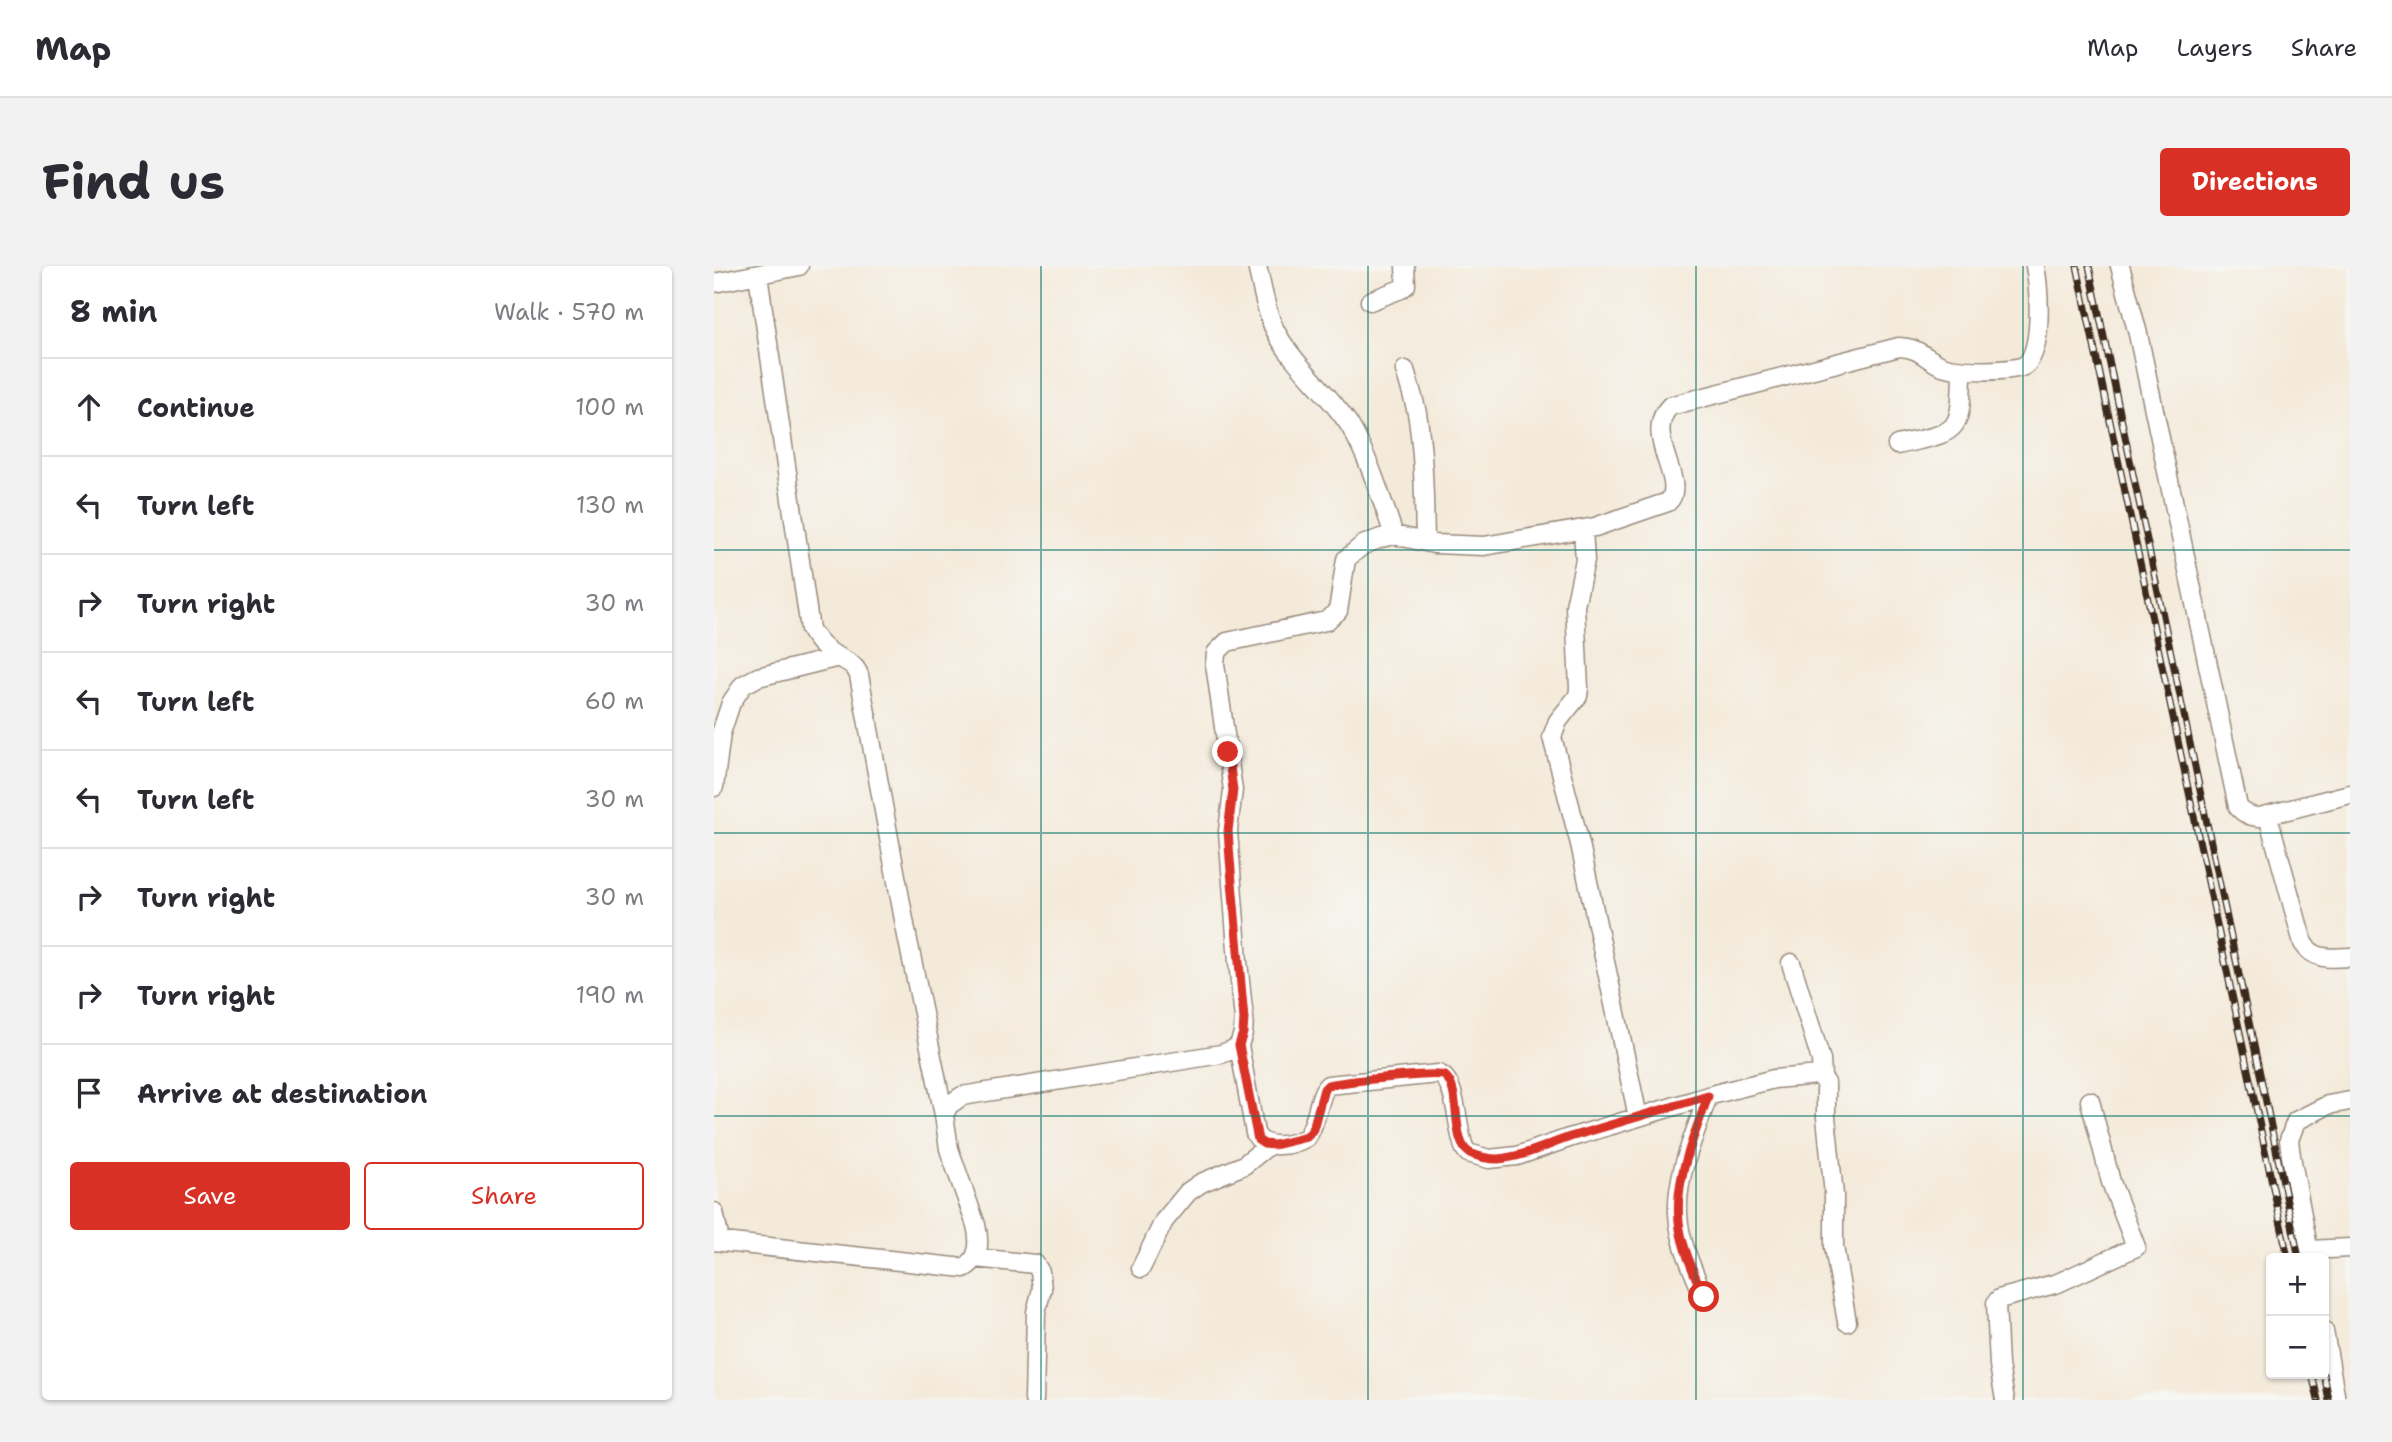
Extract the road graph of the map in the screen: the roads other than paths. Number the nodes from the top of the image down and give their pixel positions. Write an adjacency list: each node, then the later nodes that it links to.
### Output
1 (799, 266): 6 (street)
2 (1257, 266): 13 (street)
3 (1405, 266): 8 (street)
4 (2035, 266): 10 (street)
5 (2120, 266): 18 (street)
6 (752, 272): 7 (street); 15 (street)
7 (714, 283)
8 (1370, 301)
9 (1405, 370): 14 (street)
10 (1962, 370): 11 (street); 12 (street)
11 (1897, 445)
12 (1583, 530): 14 (street); 27 (street)
13 (1394, 535): 14 (street); 21 (street)
14 (1424, 541)
15 (839, 657): 16 (street); 26 (street)
16 (714, 787)
17 (2350, 794): 18 (street)
18 (2268, 816): 19 (street)
19 (2350, 957)
20 (1791, 963): 22 (street)
21 (1239, 1045): 26 (street); 28 (street)
22 (1822, 1077): 23 (street); 37 (street)
23 (1708, 1096): 27 (street); 36 (street)
24 (2090, 1101): 40 (street)
25 (2350, 1101): 32 (street)
26 (944, 1115): 34 (street)
27 (1637, 1117): 28 (street)
28 (1269, 1145): 35 (street)
29 (714, 1212): 30 (street)
30 (717, 1241): 34 (street)
31 (2350, 1248): 33 (street)
32 (2309, 1253)
33 (2316, 1253)
34 (975, 1258): 39 (street)
35 (1140, 1269)
36 (1704, 1297)
37 (1847, 1322)
38 (2329, 1360): 41 (street)
39 (1034, 1400)
40 (2004, 1400)
41 (2336, 1400)

